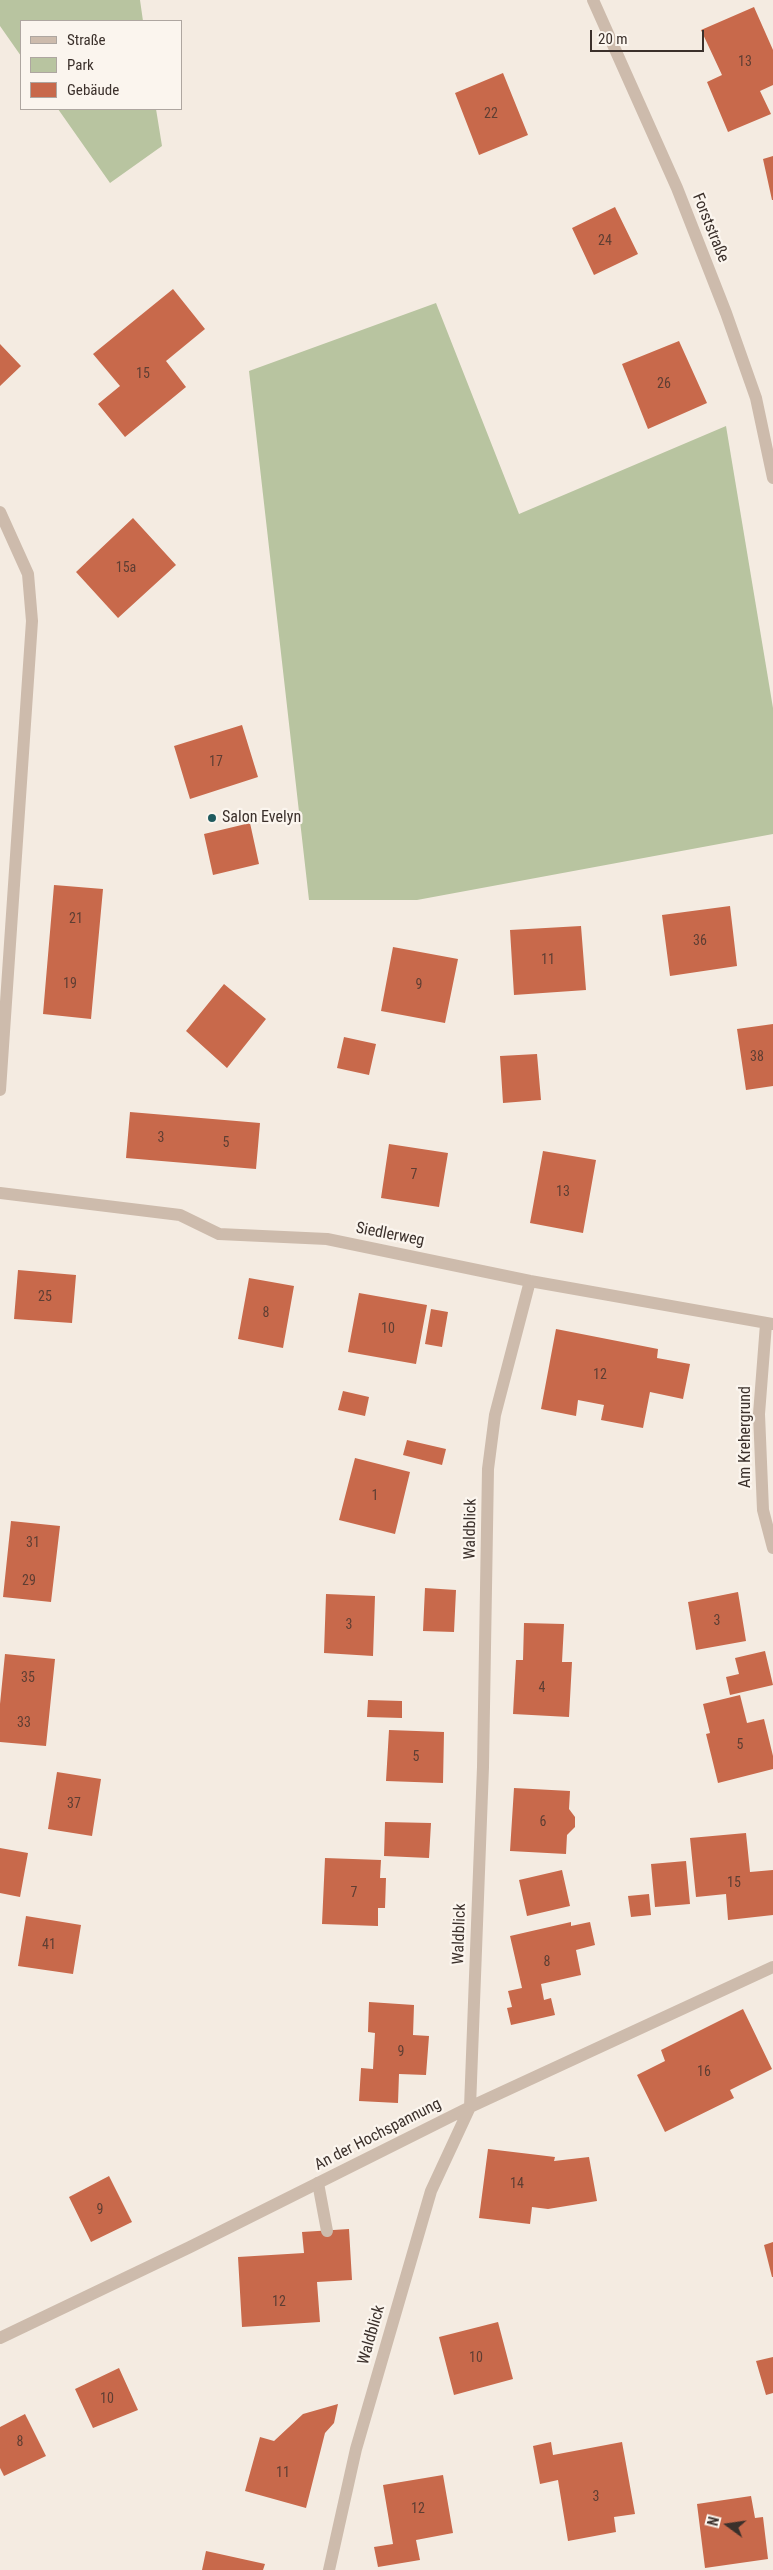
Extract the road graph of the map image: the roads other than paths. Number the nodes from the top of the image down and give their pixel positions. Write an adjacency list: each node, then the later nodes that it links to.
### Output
1 (593, 0): 2 (street, Forststraße)
2 (773, 478)
3 (0, 512): 4 (street)
4 (0, 1090)
5 (0, 1192): 6 (street, Siedlerweg)
6 (530, 1281): 7 (street, Siedlerweg); 10 (street, Waldblick)
7 (769, 1324): 8 (street, Am Krehergrund)
8 (773, 1548)
9 (773, 1967): 10 (street, An der Hochspannung)
10 (470, 2107): 11 (street, An der Hochspannung); 14 (street, Waldblick)
11 (318, 2183): 12 (street); 13 (street, An der Hochspannung)
12 (327, 2230)
13 (0, 2338)
14 (329, 2570)

